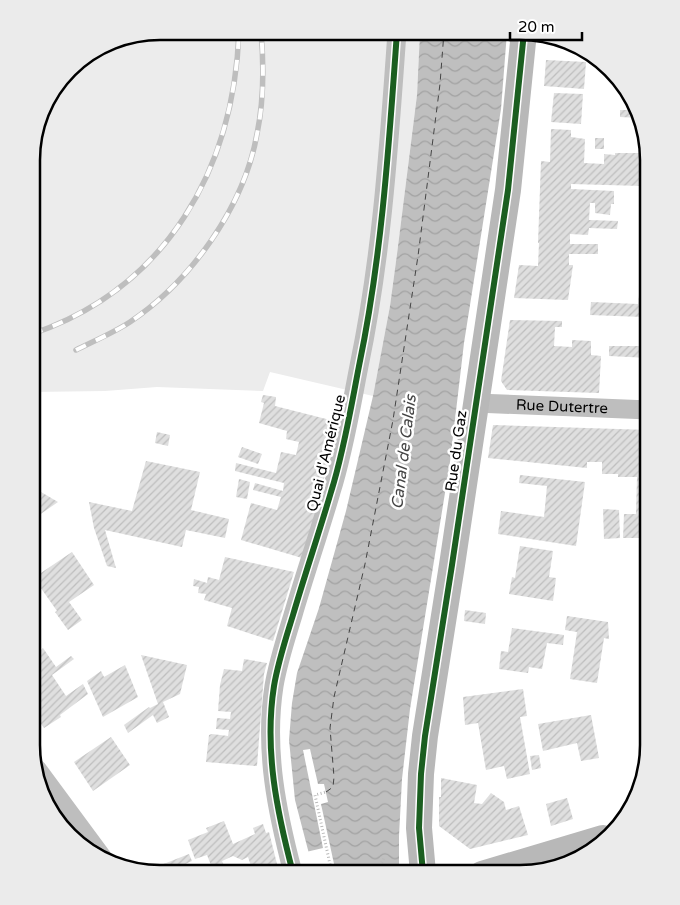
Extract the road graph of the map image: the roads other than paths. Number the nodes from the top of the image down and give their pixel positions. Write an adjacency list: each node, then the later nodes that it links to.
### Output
1 (396, 40): 8 (street, Quai d'Amérique)
2 (523, 40): 3 (street, Rue du Gaz)
3 (476, 403): 4 (street, Rue Dutertre); 9 (street, Rue du Gaz)
4 (640, 410)
5 (45, 780): 7 (street)
6 (592, 841): 10 (street)
7 (92, 843)
8 (290, 865)
9 (422, 865)
10 (512, 865)

